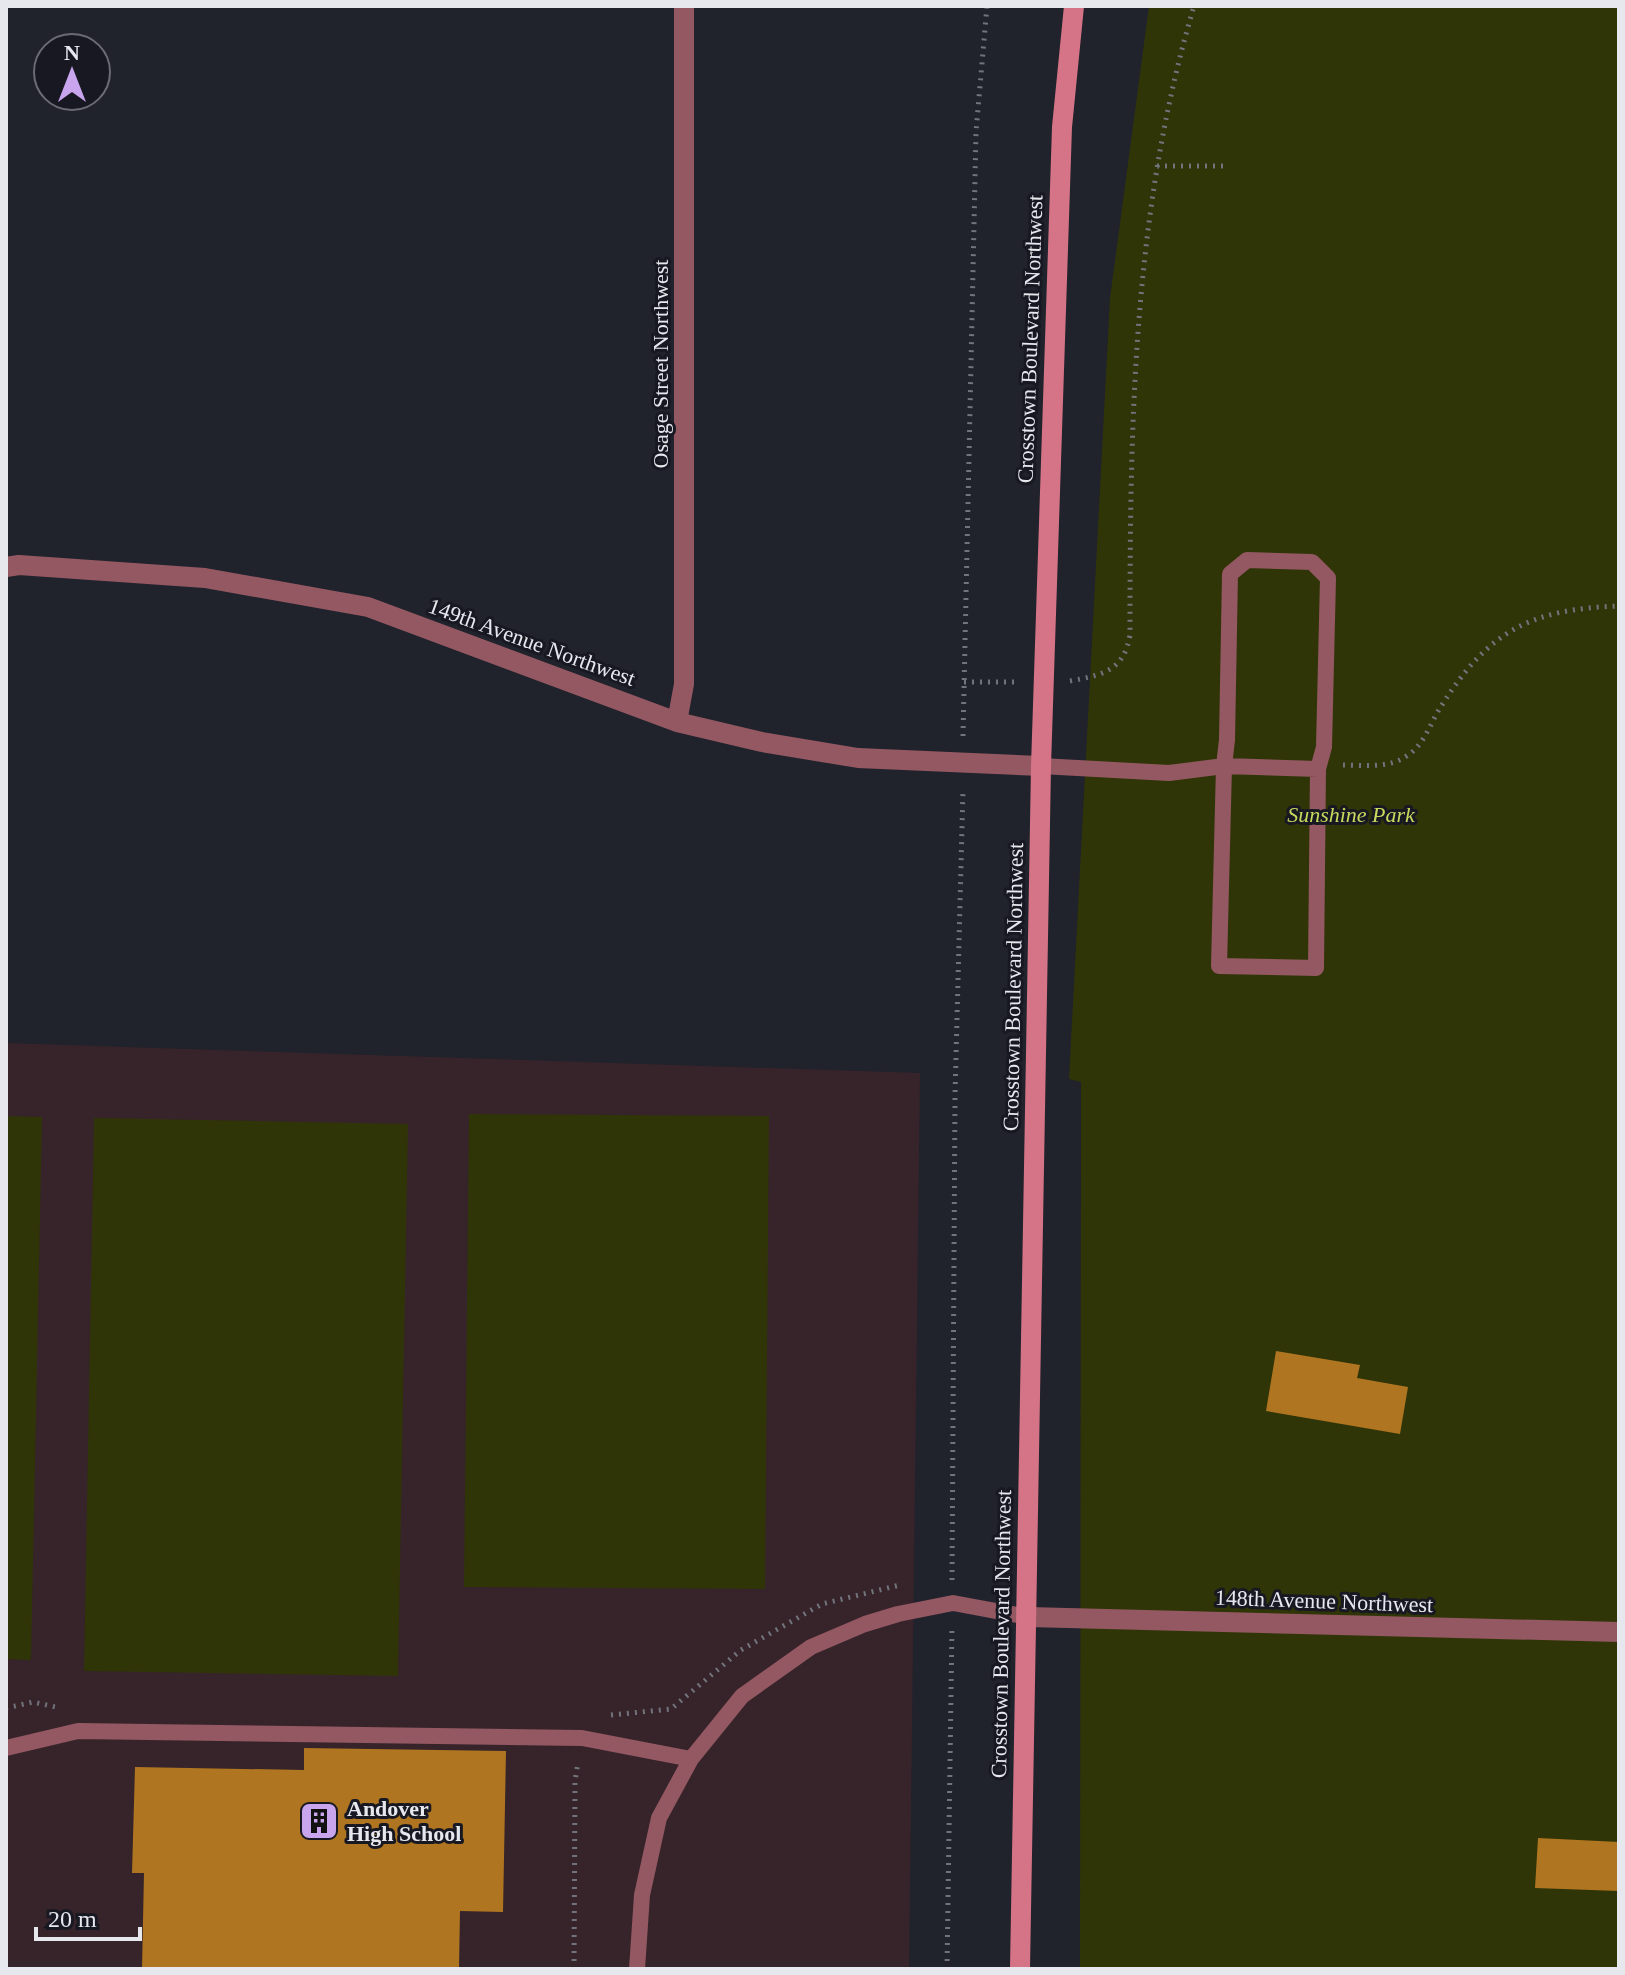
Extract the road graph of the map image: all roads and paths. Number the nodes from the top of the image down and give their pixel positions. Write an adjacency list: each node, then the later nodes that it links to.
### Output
1 (684, 6): 12 (street, Osage Street Northwest)
2 (987, 6): 9 (path)
3 (1074, 6): 14 (street, Crosstown Boulevard Northwest)
4 (1194, 6): 5 (path)
5 (1157, 166): 6 (path); 11 (path)
6 (1223, 166)
7 (6, 567): 12 (street, 149th Avenue Northwest)
8 (1619, 606): 16 (path)
9 (964, 682): 10 (path); 13 (path)
10 (1021, 682)
11 (1069, 682)
12 (677, 722): 14 (street, 149th Avenue Northwest)
13 (962, 727)
14 (1041, 766): 15 (lane); 19 (street, Crosstown Boulevard Northwest)
15 (1224, 766): 16 (lane); 16 (lane); 16 (lane)
16 (1318, 769)
17 (963, 793): 18 (path)
18 (952, 1571)
19 (1028, 1617): 20 (street, 148th Avenue Northwest); 23 (lane); 26 (street, Crosstown Boulevard Northwest)
20 (1619, 1632)
21 (952, 1635): 25 (path)
22 (6, 1748): 23 (lane)
23 (691, 1759): 24 (lane)
24 (637, 1969)
25 (947, 1969)
26 (1020, 1969)

